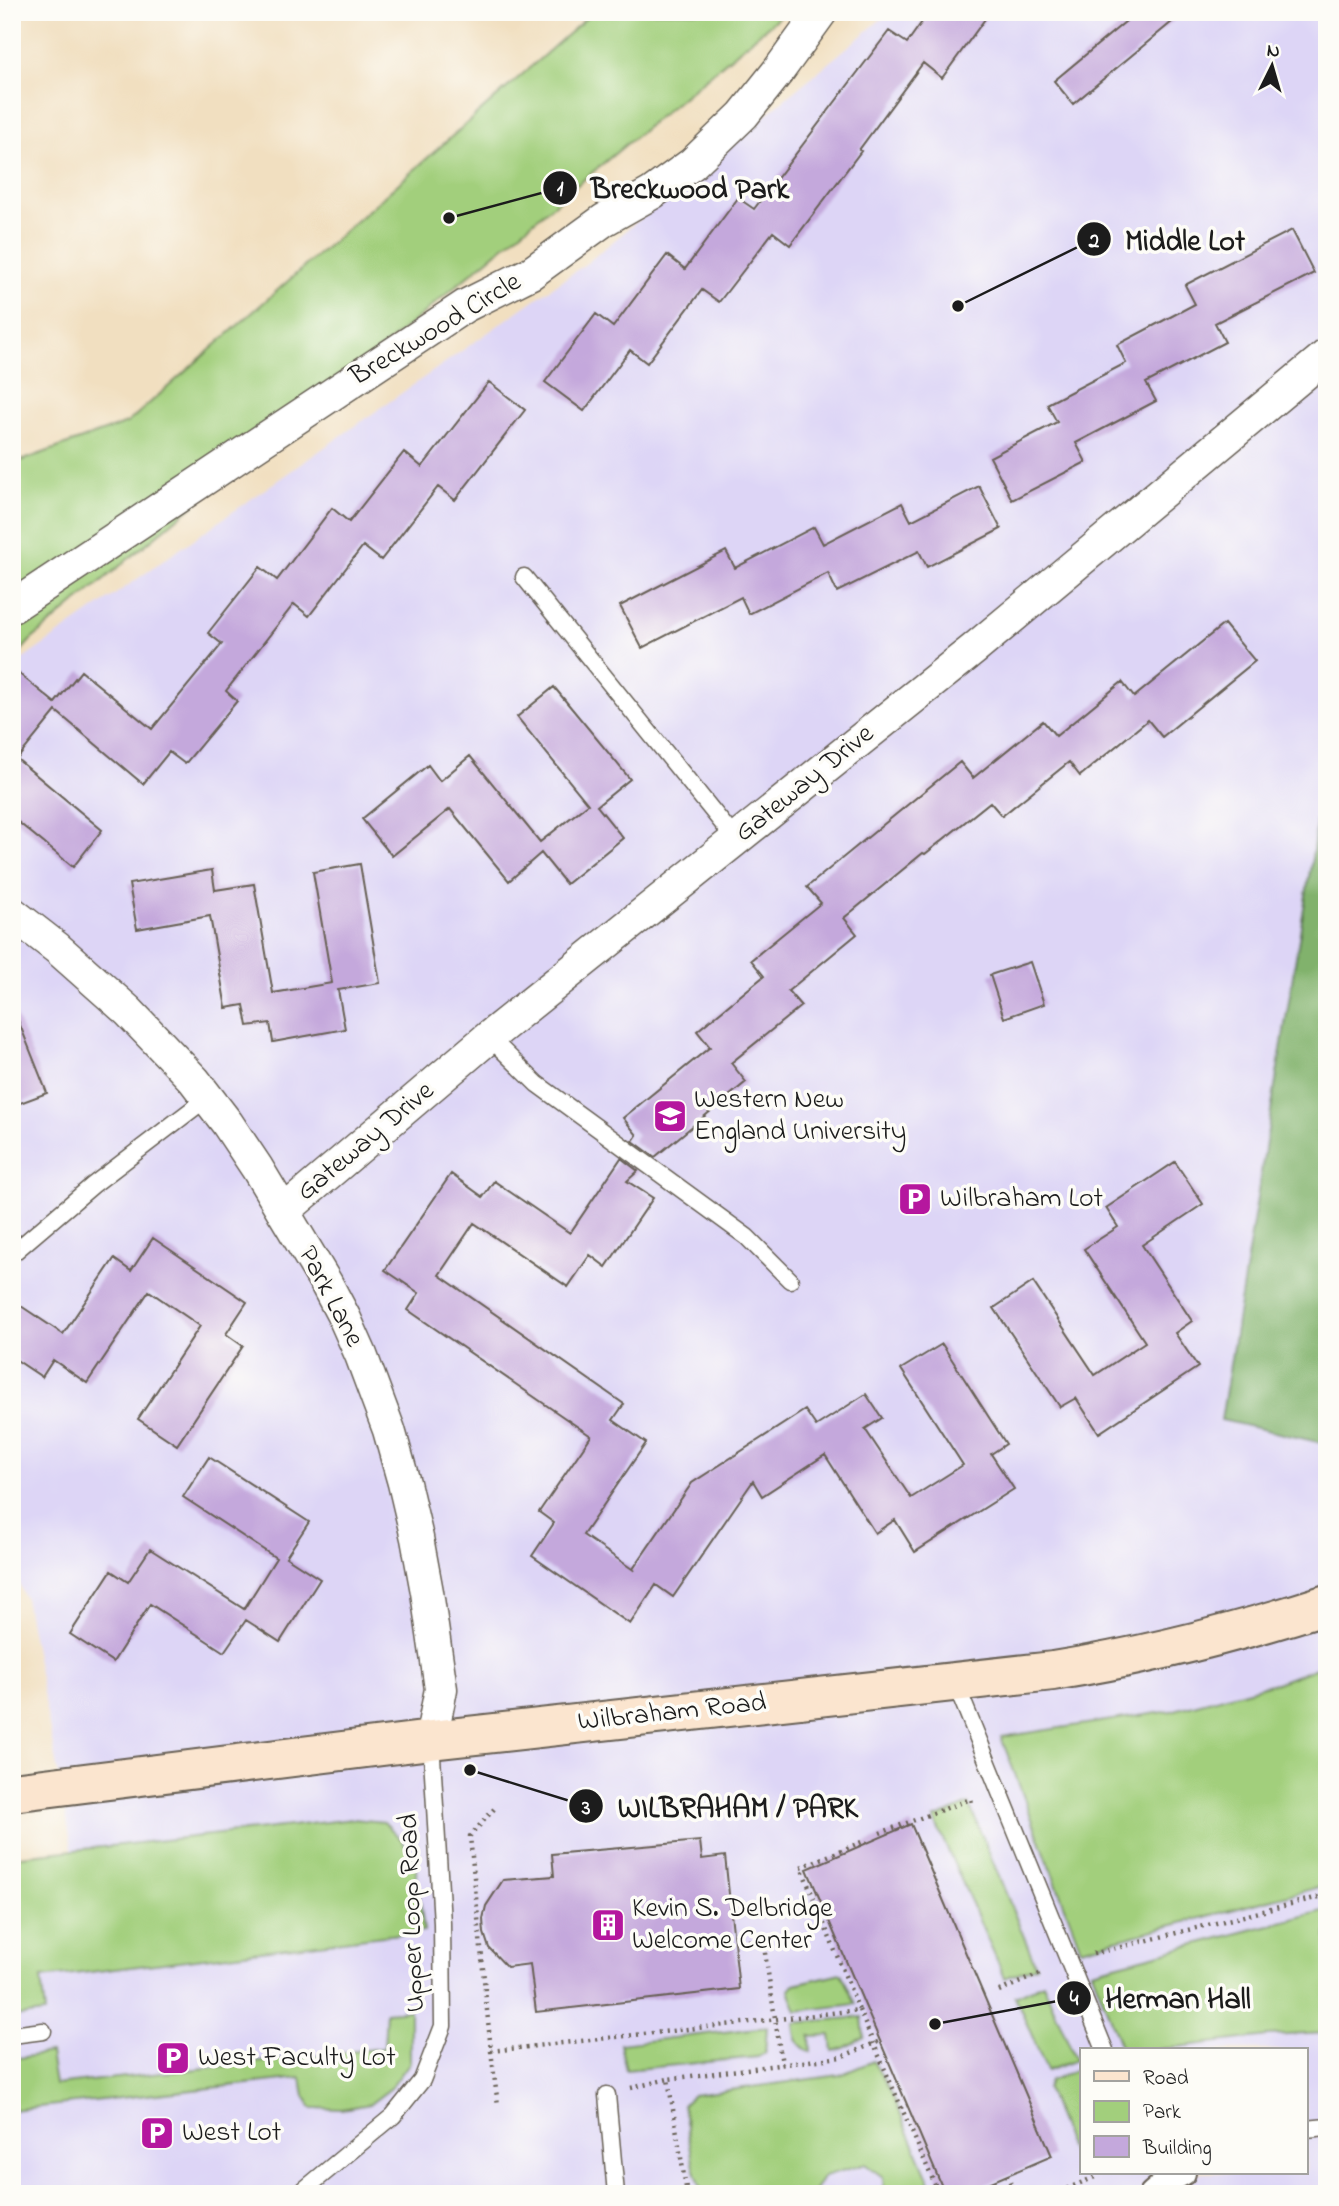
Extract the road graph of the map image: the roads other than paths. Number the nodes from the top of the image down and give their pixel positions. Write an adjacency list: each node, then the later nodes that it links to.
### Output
1 (821, 12): 4 (street, Breckwood Circle)
2 (1327, 355): 5 (street, Gateway Drive)
3 (524, 577): 5 (lane)
4 (12, 607)
5 (736, 840): 7 (street, Gateway Drive)
6 (12, 913): 8 (street, Park Lane)
7 (489, 1037): 9 (street, Gateway Drive); 11 (lane)
8 (206, 1098): 9 (street, Park Lane); 10 (lane)
9 (283, 1212): 14 (street, Park Lane)
10 (12, 1254)
11 (790, 1280)
12 (1327, 1604): 13 (main road, Wilbraham Road)
13 (955, 1682): 14 (main road, Wilbraham Road); 18 (lane)
14 (431, 1740): 15 (main road, Wilbraham Road); 23 (lane, Upper Loop Road)
15 (12, 1792)
16 (43, 2031): 17 (lane)
17 (12, 2035)
18 (1104, 2048)
19 (607, 2095): 24 (lane)
20 (1327, 2127): 21 (lane)
21 (1308, 2129)
22 (1182, 2174): 25 (street)
23 (299, 2194)
24 (615, 2194)
25 (1152, 2194)

